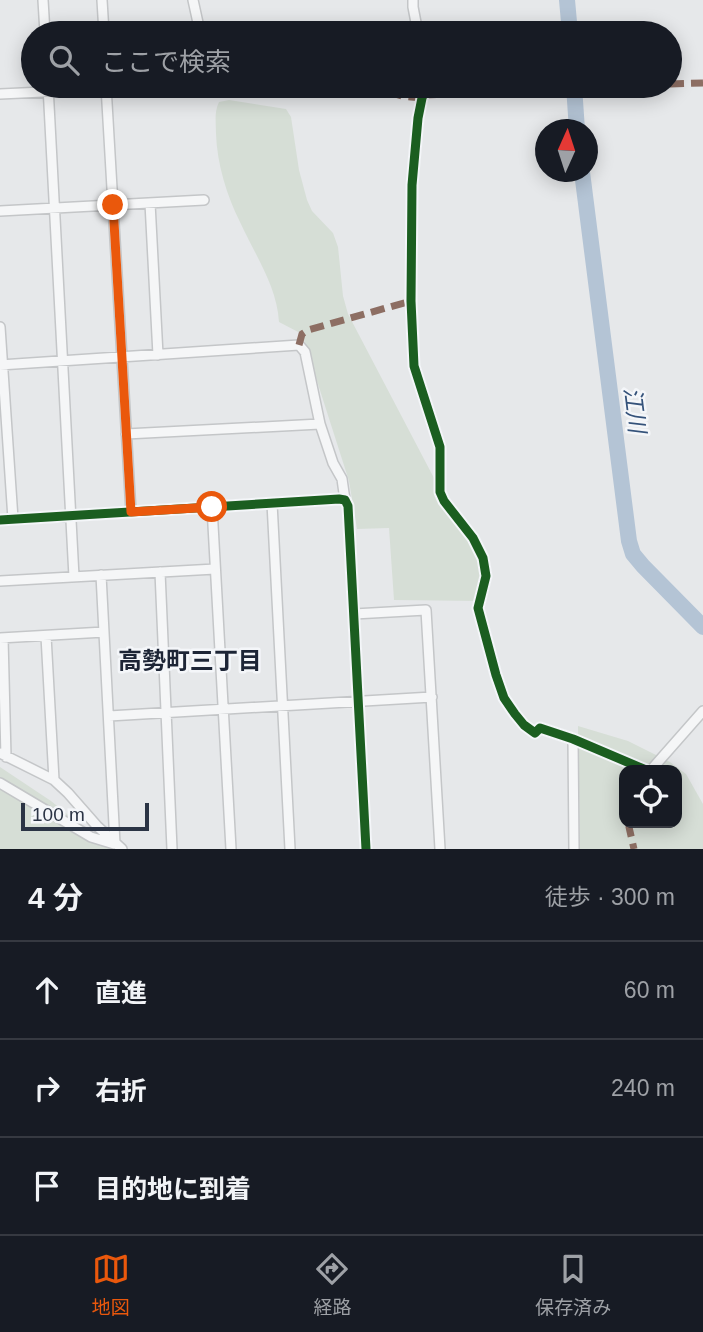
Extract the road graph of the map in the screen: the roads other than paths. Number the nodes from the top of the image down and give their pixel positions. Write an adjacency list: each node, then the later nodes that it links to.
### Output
1 (43, 0): 5 (street)
2 (102, 0): 6 (street)
3 (193, 0): 7 (street)
4 (413, 0): 8 (street)
5 (44, 21)
6 (103, 21)
7 (198, 21)
8 (416, 21)
9 (21, 91): 10 (street)
10 (0, 94)
11 (48, 98): 17 (street)
12 (107, 98): 16 (street)
13 (422, 98): 49 (street)
14 (204, 200): 15 (street)
15 (150, 203): 16 (street); 20 (street)
16 (113, 205): 17 (street); 21 (street)
17 (54, 208): 18 (street); 22 (street)
18 (0, 211)
19 (0, 327): 23 (street)
20 (158, 355): 21 (street); 24 (street)
21 (121, 357): 22 (street); 25 (street)
22 (62, 361): 23 (street); 30 (street)
23 (1, 365): 31 (street)
24 (320, 424): 25 (street); 26 (street)
25 (126, 434): 29 (street)
26 (345, 500): 27 (street); 38 (street)
27 (272, 503): 28 (street); 44 (street)
28 (212, 507): 29 (street); 33 (street)
29 (131, 512): 30 (street)
30 (71, 516): 31 (street); 36 (street)
31 (13, 519): 32 (street)
32 (0, 520)
33 (215, 569): 34 (street); 45 (street)
34 (160, 572): 35 (street); 47 (street)
35 (101, 575): 36 (street); 39 (street)
36 (74, 577): 37 (street)
37 (0, 581)
38 (354, 614): 42 (street); 43 (street)
39 (104, 632): 40 (street); 48 (street)
40 (46, 636): 41 (street); 53 (street)
41 (1, 638): 50 (street)
42 (432, 697): 43 (street); 60 (street)
43 (357, 701): 44 (street); 59 (street)
44 (282, 705): 45 (street); 58 (street)
45 (223, 709): 47 (street); 57 (street)
46 (703, 711): 52 (street)
47 (165, 712): 48 (street); 56 (street)
48 (109, 716): 55 (street)
49 (573, 739): 51 (street); 61 (street)
50 (3, 755): 53 (street)
51 (636, 765)
52 (653, 765)
53 (54, 780): 55 (street)
54 (0, 783): 55 (street)
55 (119, 847)
56 (172, 849)
57 (231, 849)
58 (290, 849)
59 (366, 849)
60 (440, 849)
61 (574, 849)

